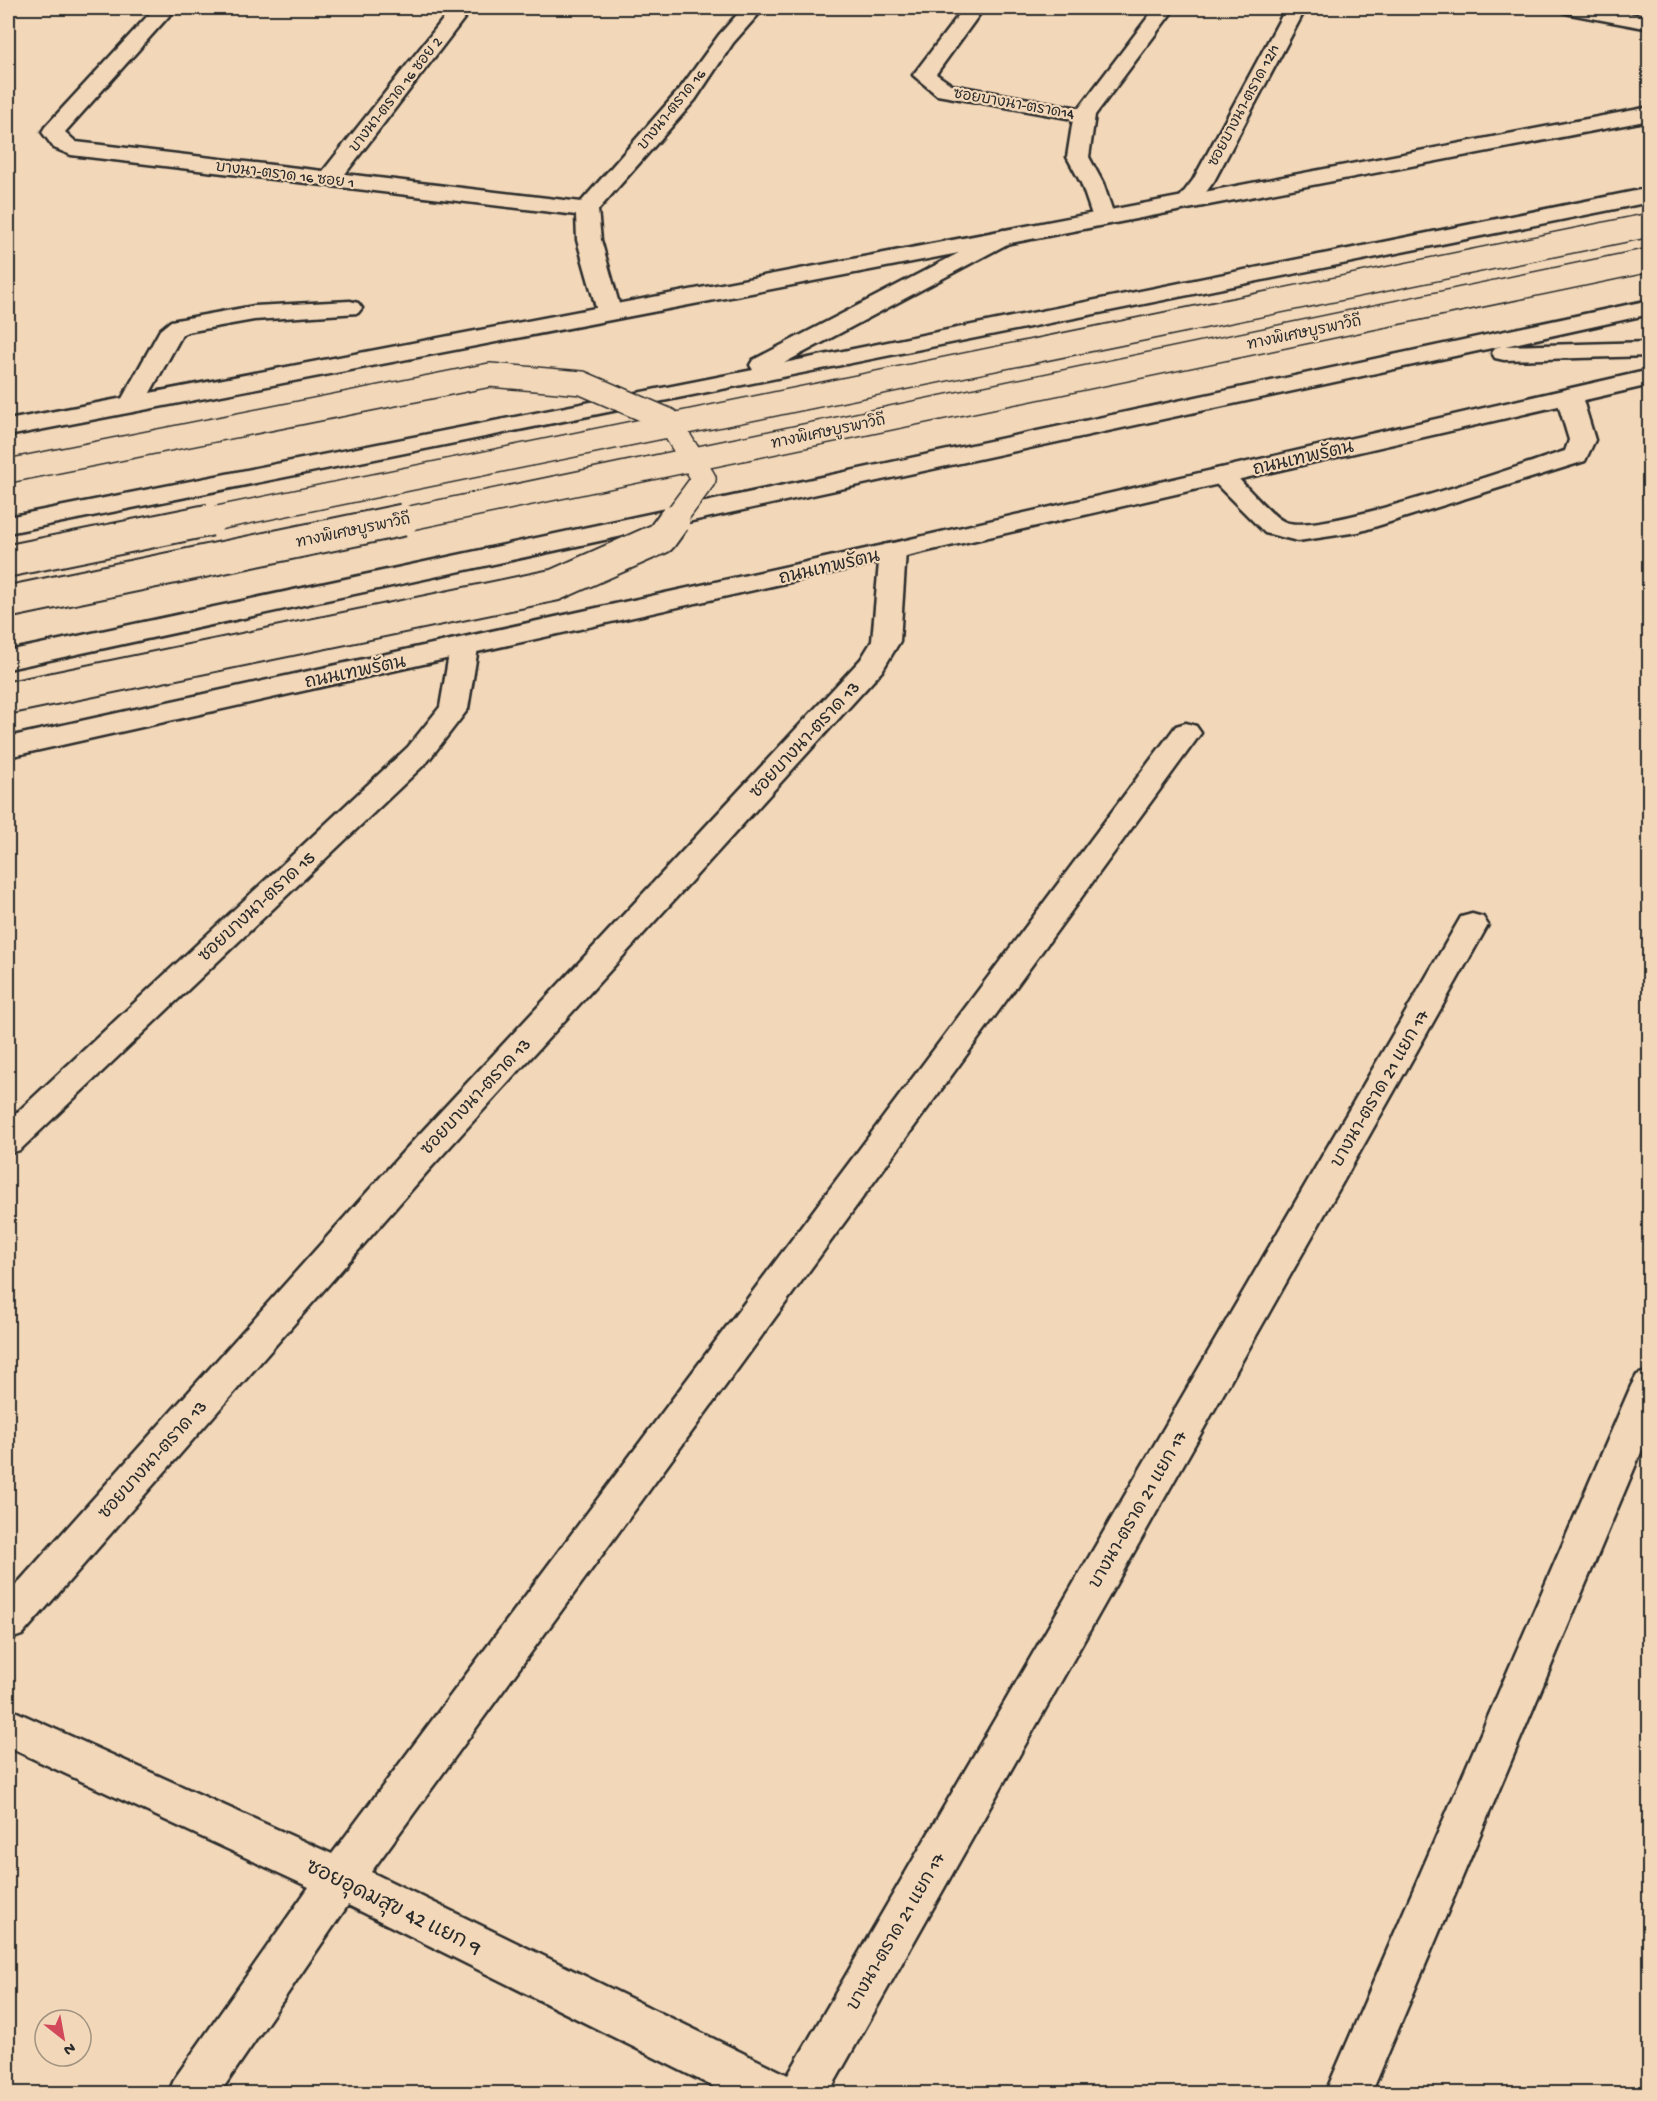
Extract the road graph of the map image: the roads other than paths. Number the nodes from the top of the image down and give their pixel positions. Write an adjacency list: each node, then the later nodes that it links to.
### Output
1 (166, 8): 11 (main road, บางนา-ตราด 16 ซอย 1)
2 (462, 8): 11 (main road, บางนา-ตราด 16 ซอย 2)
3 (754, 8): 14 (main road, บางนา-ตราด 16)
4 (974, 8): 10 (main road, ซอยบางนา-ตราด14)
5 (1166, 8): 10 (main road)
6 (1296, 8): 13 (main road, ซอยบางนา-ตราด 12/1)
7 (1570, 8): 8 (main road)
8 (1650, 22)
9 (1650, 113): 13 (main road)
10 (1084, 115): 15 (main road, ซอยบางนา-ตราด14)
11 (328, 180): 14 (main road, บางนา-ตราด 16 ซอย 1)
12 (1650, 195): 25 (main road)
13 (1188, 201): 15 (main road)
14 (587, 209): 21 (main road)
15 (1104, 218): 17 (main road)
16 (1650, 225): 33 (main road, ทางพิเศษบูรพาวิถี, bridge)
17 (1003, 237): 21 (main road); 25 (main road)
18 (1650, 260): 34 (main road, ทางพิเศษบูรพาวิถี, bridge)
19 (1650, 307): 23 (main road)
20 (350, 308): 27 (main road)
21 (609, 312): 27 (main road)
22 (1650, 349): 23 (main road)
23 (1425, 356): 36 (main road)
24 (1650, 377): 26 (main road, ถนนเทพรัตน)
25 (728, 382): 31 (main road)
26 (1569, 397): 30 (main road, ถนนเทพรัตน); 30 (main road)
27 (132, 404): 28 (main road)
28 (8, 428)
29 (8, 471): 37 (main road, bridge)
30 (1221, 476): 32 (main road, ถนนเทพรัตน)
31 (8, 525)
32 (893, 551): 35 (main road, ถนนเทพรัตน); 43 (main road, ซอยบางนา-ตราด 13)
33 (8, 561)
34 (8, 602)
35 (464, 648): 39 (main road, ถนนเทพรัตน); 41 (main road, ซอยบางนา-ตราด 15)
36 (8, 660)
37 (8, 698)
38 (1186, 733): 45 (main road)
39 (8, 747)
40 (1472, 925): 48 (main road, บางนา-ตราด 21 แยก 17)
41 (8, 1141)
42 (1650, 1386): 49 (main road)
43 (8, 1622)
44 (8, 1726): 45 (main road, ซอยอุดมสุข 42 แยก 9)
45 (340, 1879): 46 (main road); 47 (main road, ซอยอุดมสุข 42 แยก 9)
46 (191, 2094)
47 (778, 2094)
48 (802, 2094)
49 (1348, 2094)

